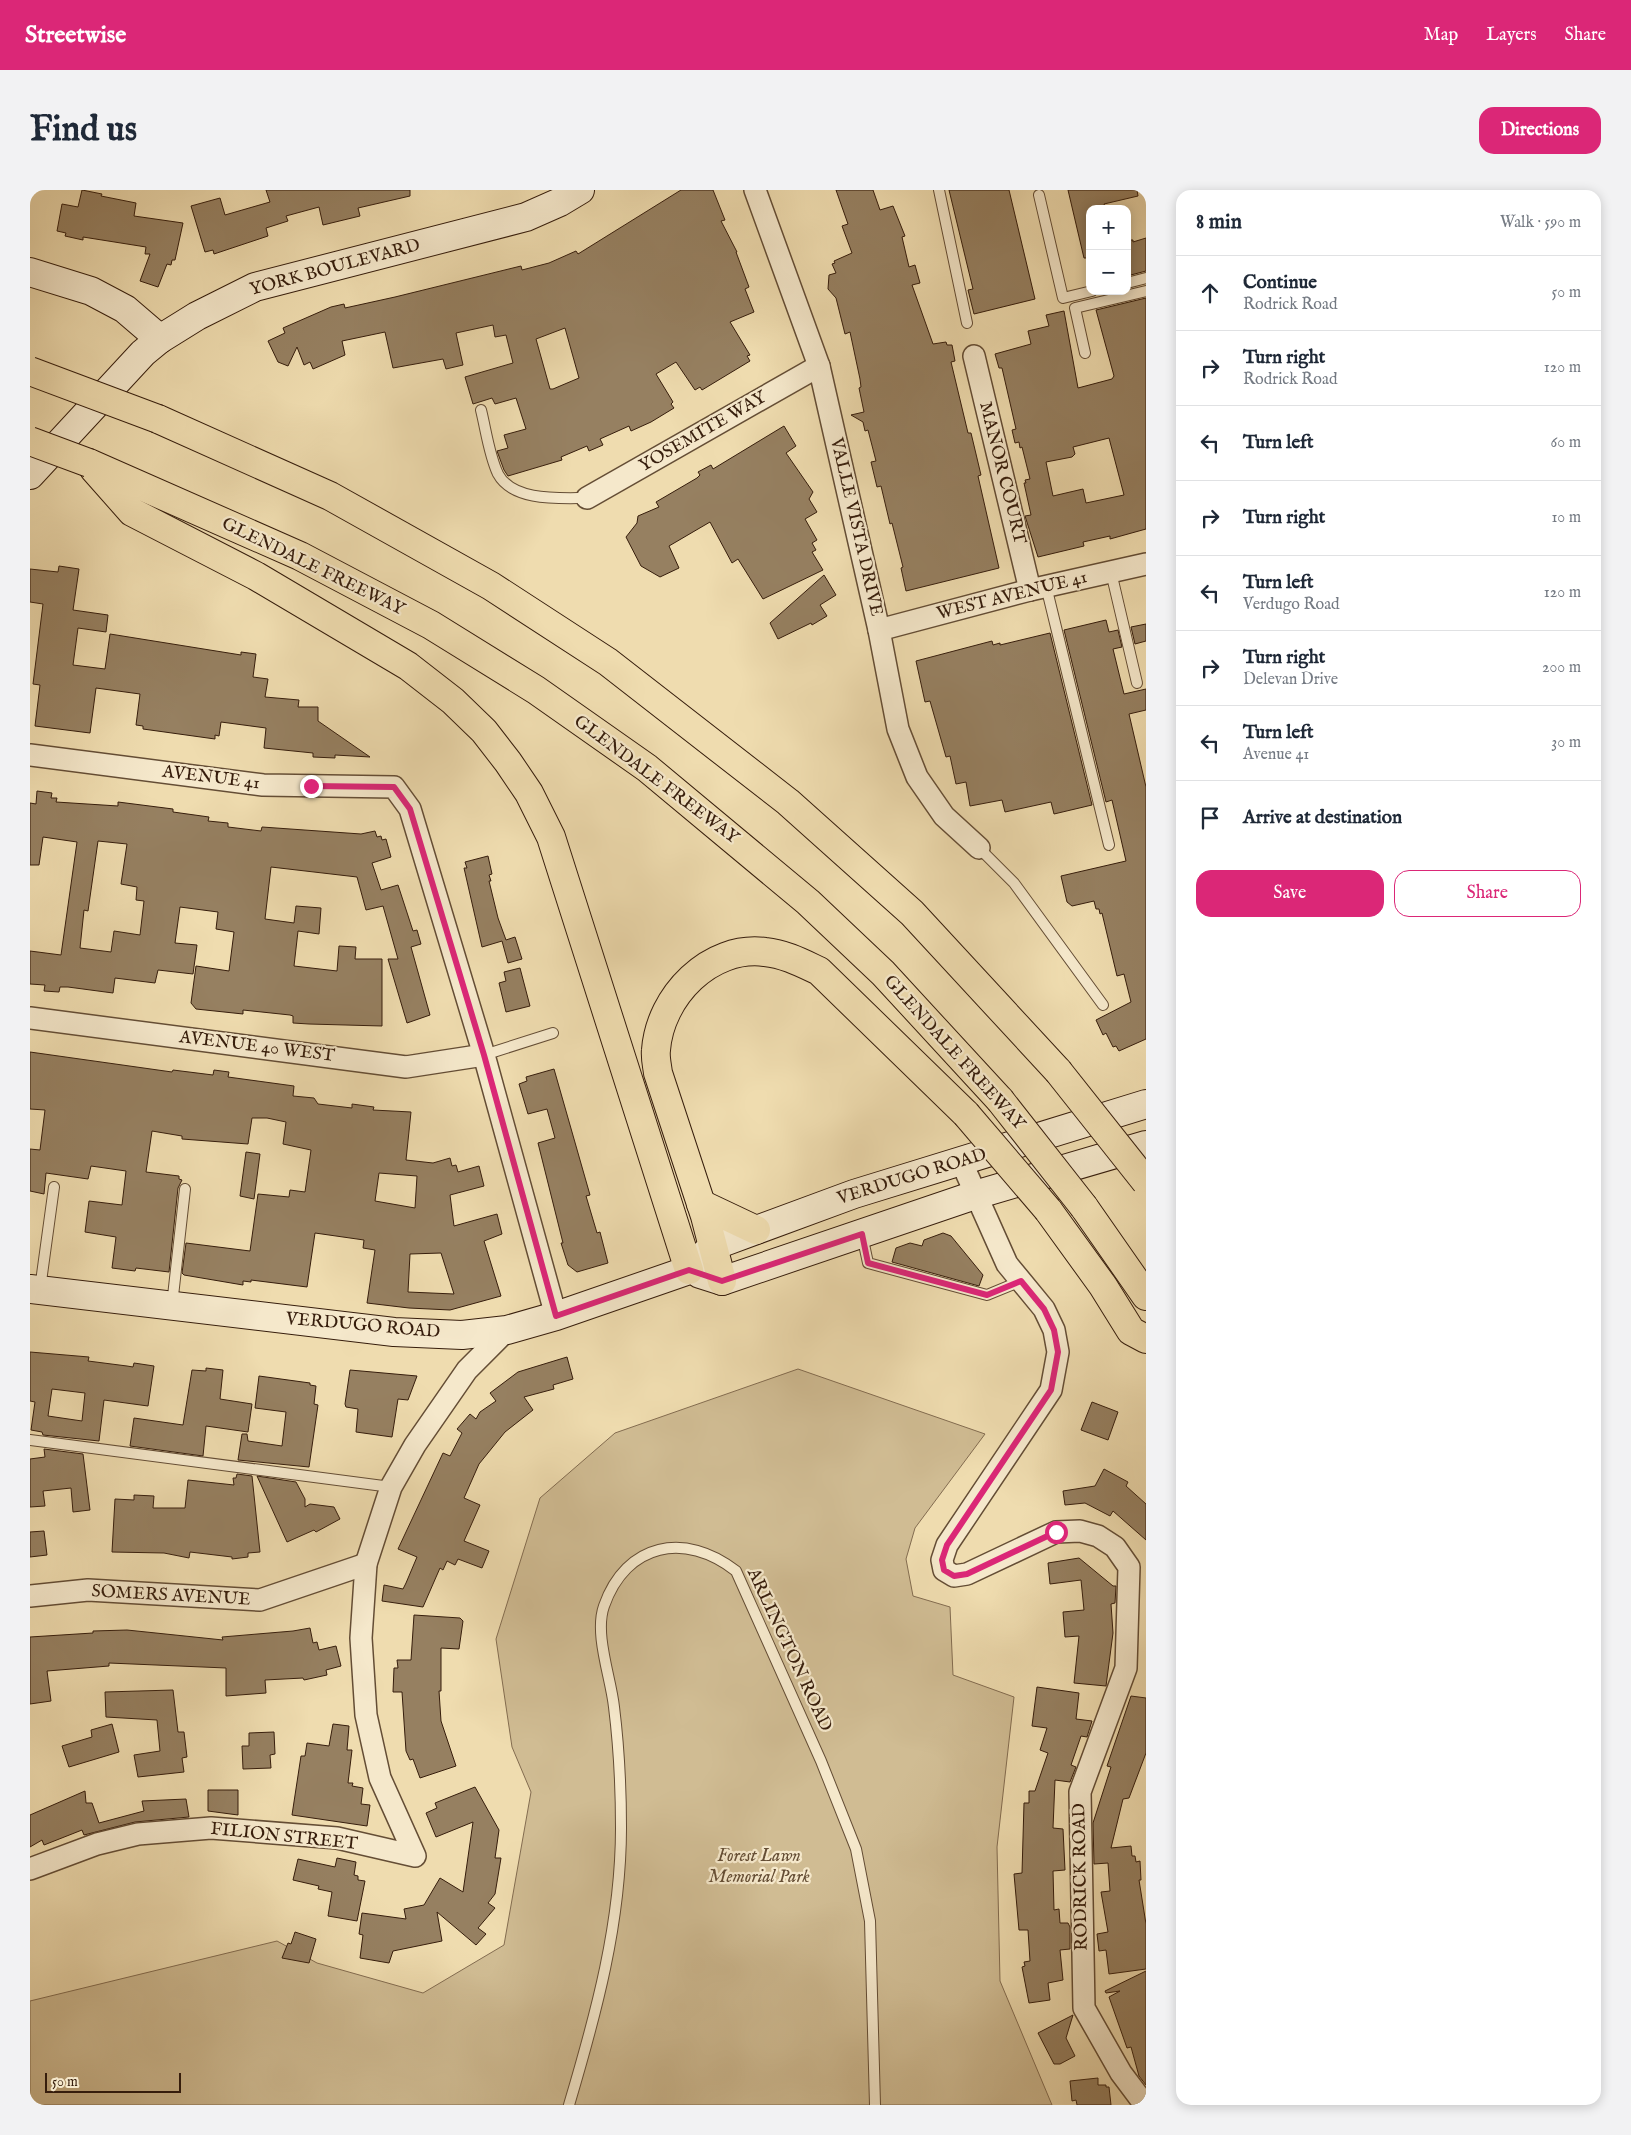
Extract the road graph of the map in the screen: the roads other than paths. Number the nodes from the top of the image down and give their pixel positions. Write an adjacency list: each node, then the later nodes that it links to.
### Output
1 (580, 190): 11 (main road, YORK BOULEVARD)
2 (755, 190): 14 (street, VALLE VISTA DRIVE)
3 (938, 190): 10 (lane)
4 (1039, 195): 9 (lane)
5 (30, 272): 11 (main road)
6 (1146, 278): 7 (lane)
7 (1131, 282)
8 (1146, 291): 12 (lane)
9 (1086, 292)
10 (968, 323)
11 (160, 339): 19 (main road, YORK BOULEVARD)
12 (1085, 353)
13 (974, 356): 23 (street, MANOR COURT)
14 (819, 366): 20 (street, YOSEMITE WAY); 24 (street, VALLE VISTA DRIVE)
15 (30, 371): 36 (highway, bridge)
16 (481, 410): 20 (lane)
17 (30, 442): 18 (highway, GLENDALE FREEWAY, bridge)
18 (98, 469): 44 (highway); 48 (highway, GLENDALE FREEWAY, bridge)
19 (30, 475)
20 (587, 498)
21 (1146, 564): 22 (street, WEST AVENUE 41)
22 (1111, 572): 23 (street, WEST AVENUE 41); 25 (lane)
23 (1038, 588): 24 (street, WEST AVENUE 41); 27 (lane)
24 (879, 630): 28 (street, VALLE VISTA DRIVE)
25 (1137, 683)
26 (30, 755): 32 (street, AVENUE 41)
27 (1109, 846)
28 (979, 848): 29 (lane)
29 (1103, 1005)
30 (30, 1018): 32 (street, AVENUE 40 WEST)
31 (553, 1033): 32 (lane)
32 (484, 1055): 50 (street)
33 (1146, 1104): 35 (main road, VERDUGO ROAD)
34 (1146, 1145): 39 (main road, VERDUGO ROAD)
35 (961, 1161): 39 (street, RODRICK ROAD); 41 (main road, VERDUGO ROAD)
36 (1146, 1182)
37 (54, 1187): 47 (lane)
38 (185, 1189): 49 (lane)
39 (975, 1195): 42 (main road, VERDUGO ROAD); 46 (street, RODRICK ROAD)
40 (701, 1204): 41 (highway); 43 (highway); 52 (highway, bridge)
41 (756, 1230): 43 (main road, VERDUGO ROAD)
42 (862, 1234): 45 (main road, VERDUGO ROAD); 46 (lane)
43 (713, 1246): 44 (main road, VERDUGO ROAD); 45 (highway)
44 (689, 1270): 45 (main road); 50 (main road, VERDUGO ROAD)
45 (722, 1281)
46 (1021, 1281): 60 (street, RODRICK ROAD)
47 (35, 1289): 49 (main road, VERDUGO ROAD)
48 (1146, 1296)
49 (172, 1306): 51 (main road, VERDUGO ROAD)
50 (556, 1316): 51 (main road, VERDUGO ROAD)
51 (507, 1330): 54 (street, FILION STREET)
52 (1146, 1340)
53 (30, 1440): 54 (lane)
54 (391, 1487): 55 (street, FILION STREET)
55 (366, 1564): 56 (street, SOMERS AVENUE); 57 (street, FILION STREET)
56 (30, 1596)
57 (30, 1869)
58 (569, 2105): 59 (lane, ARLINGTON ROAD)
59 (875, 2105)
60 (1145, 2105)

